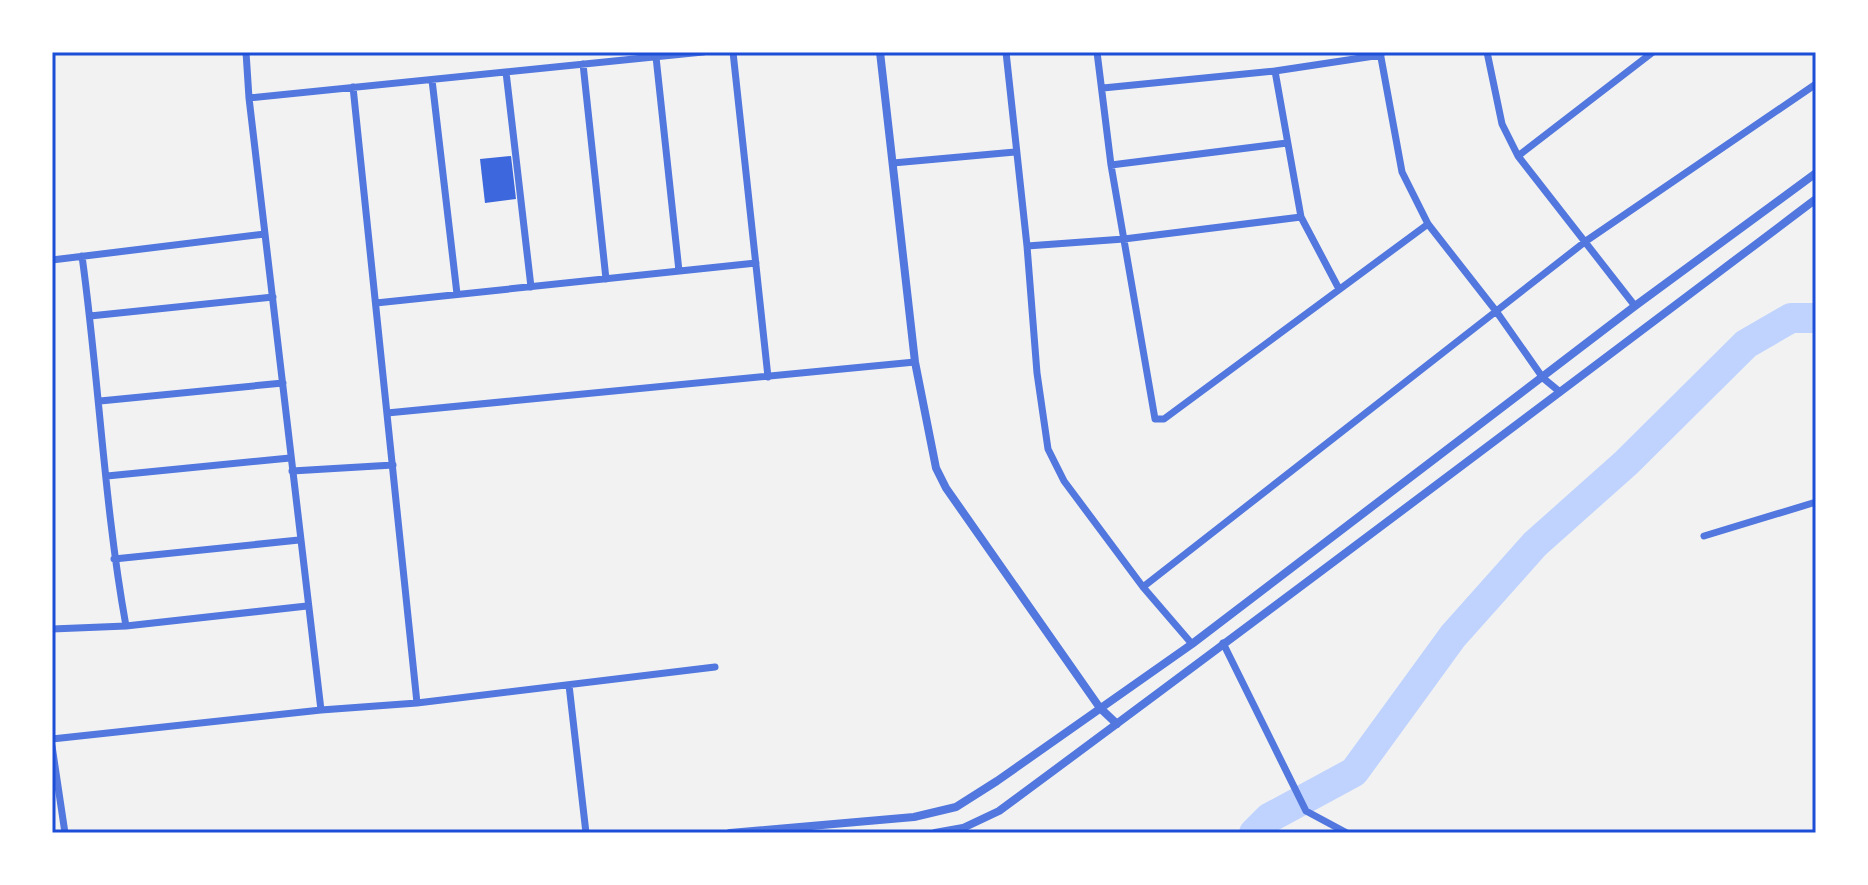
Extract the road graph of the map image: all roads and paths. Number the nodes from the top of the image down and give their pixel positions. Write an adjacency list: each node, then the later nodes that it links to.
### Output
1 (246, 52): 18 (street)
2 (703, 52): 10 (street)
3 (733, 52): 34 (street)
4 (880, 52): 22 (street)
5 (1006, 52): 20 (street)
6 (1097, 52): 17 (street)
7 (1487, 52): 21 (street)
8 (1653, 52): 21 (street)
9 (1380, 54): 12 (street); 27 (street)
10 (656, 57): 11 (street); 35 (street)
11 (583, 64): 13 (street); 36 (street)
12 (1275, 71): 17 (street); 19 (street)
13 (506, 72): 14 (street); 37 (street)
14 (432, 80): 16 (street); 39 (street)
15 (1816, 84): 30 (street)
16 (353, 87): 18 (street); 41 (street)
17 (1103, 88): 23 (street)
18 (249, 98): 28 (street)
19 (1287, 143): 23 (street); 26 (street)
20 (1015, 152): 22 (street); 31 (street)
21 (1518, 156): 30 (street)
22 (893, 163): 45 (street)
23 (1111, 165): 29 (street)
24 (1816, 173): 42 (street)
25 (1816, 199): 49 (street)
26 (1301, 217): 29 (street); 38 (street)
27 (1428, 224): 38 (street); 43 (street)
28 (265, 234): 32 (street); 40 (street)
29 (1124, 239): 31 (street); 38 (street)
30 (1586, 241): 42 (street); 43 (street)
31 (1027, 246): 60 (street)
32 (82, 256): 33 (street); 44 (street)
33 (52, 260)
34 (756, 263): 35 (street); 46 (street)
35 (679, 271): 36 (street)
36 (606, 279): 37 (street)
37 (531, 287): 39 (street)
38 (1339, 289)
39 (457, 294): 41 (street)
40 (273, 297): 44 (street); 48 (street)
41 (376, 303): 51 (street)
42 (1635, 306): 47 (street)
43 (1496, 311): 47 (street); 60 (street)
44 (90, 316): 50 (street)
45 (915, 362): 46 (street); 69 (street)
46 (768, 377): 51 (street)
47 (1543, 378): 49 (street); 65 (street)
48 (283, 383): 50 (street); 52 (street)
49 (1560, 392): 64 (street)
50 (100, 401): 55 (street)
51 (387, 413): 53 (street)
52 (290, 458): 54 (street); 55 (street)
53 (393, 465): 54 (street); 68 (street)
54 (292, 471): 58 (street)
55 (107, 476): 59 (street)
56 (1816, 502): 57 (street)
57 (1704, 536)
58 (299, 540): 59 (street); 61 (street)
59 (114, 559): 62 (street)
60 (1143, 587): 65 (street)
61 (307, 606): 62 (street); 70 (street)
62 (126, 626): 63 (street)
63 (52, 629)
64 (1223, 643): 71 (street); 78 (street)
65 (1192, 644): 69 (street)
66 (715, 667): 67 (street)
67 (569, 685): 68 (street); 75 (street)
68 (417, 703): 70 (street)
69 (1100, 708): 71 (street); 76 (street)
70 (321, 710): 72 (street)
71 (1117, 724): 77 (street)
72 (52, 739)
73 (52, 746): 74 (street)
74 (65, 833)
75 (586, 833)
76 (730, 833)
77 (935, 833)
78 (1347, 833)

